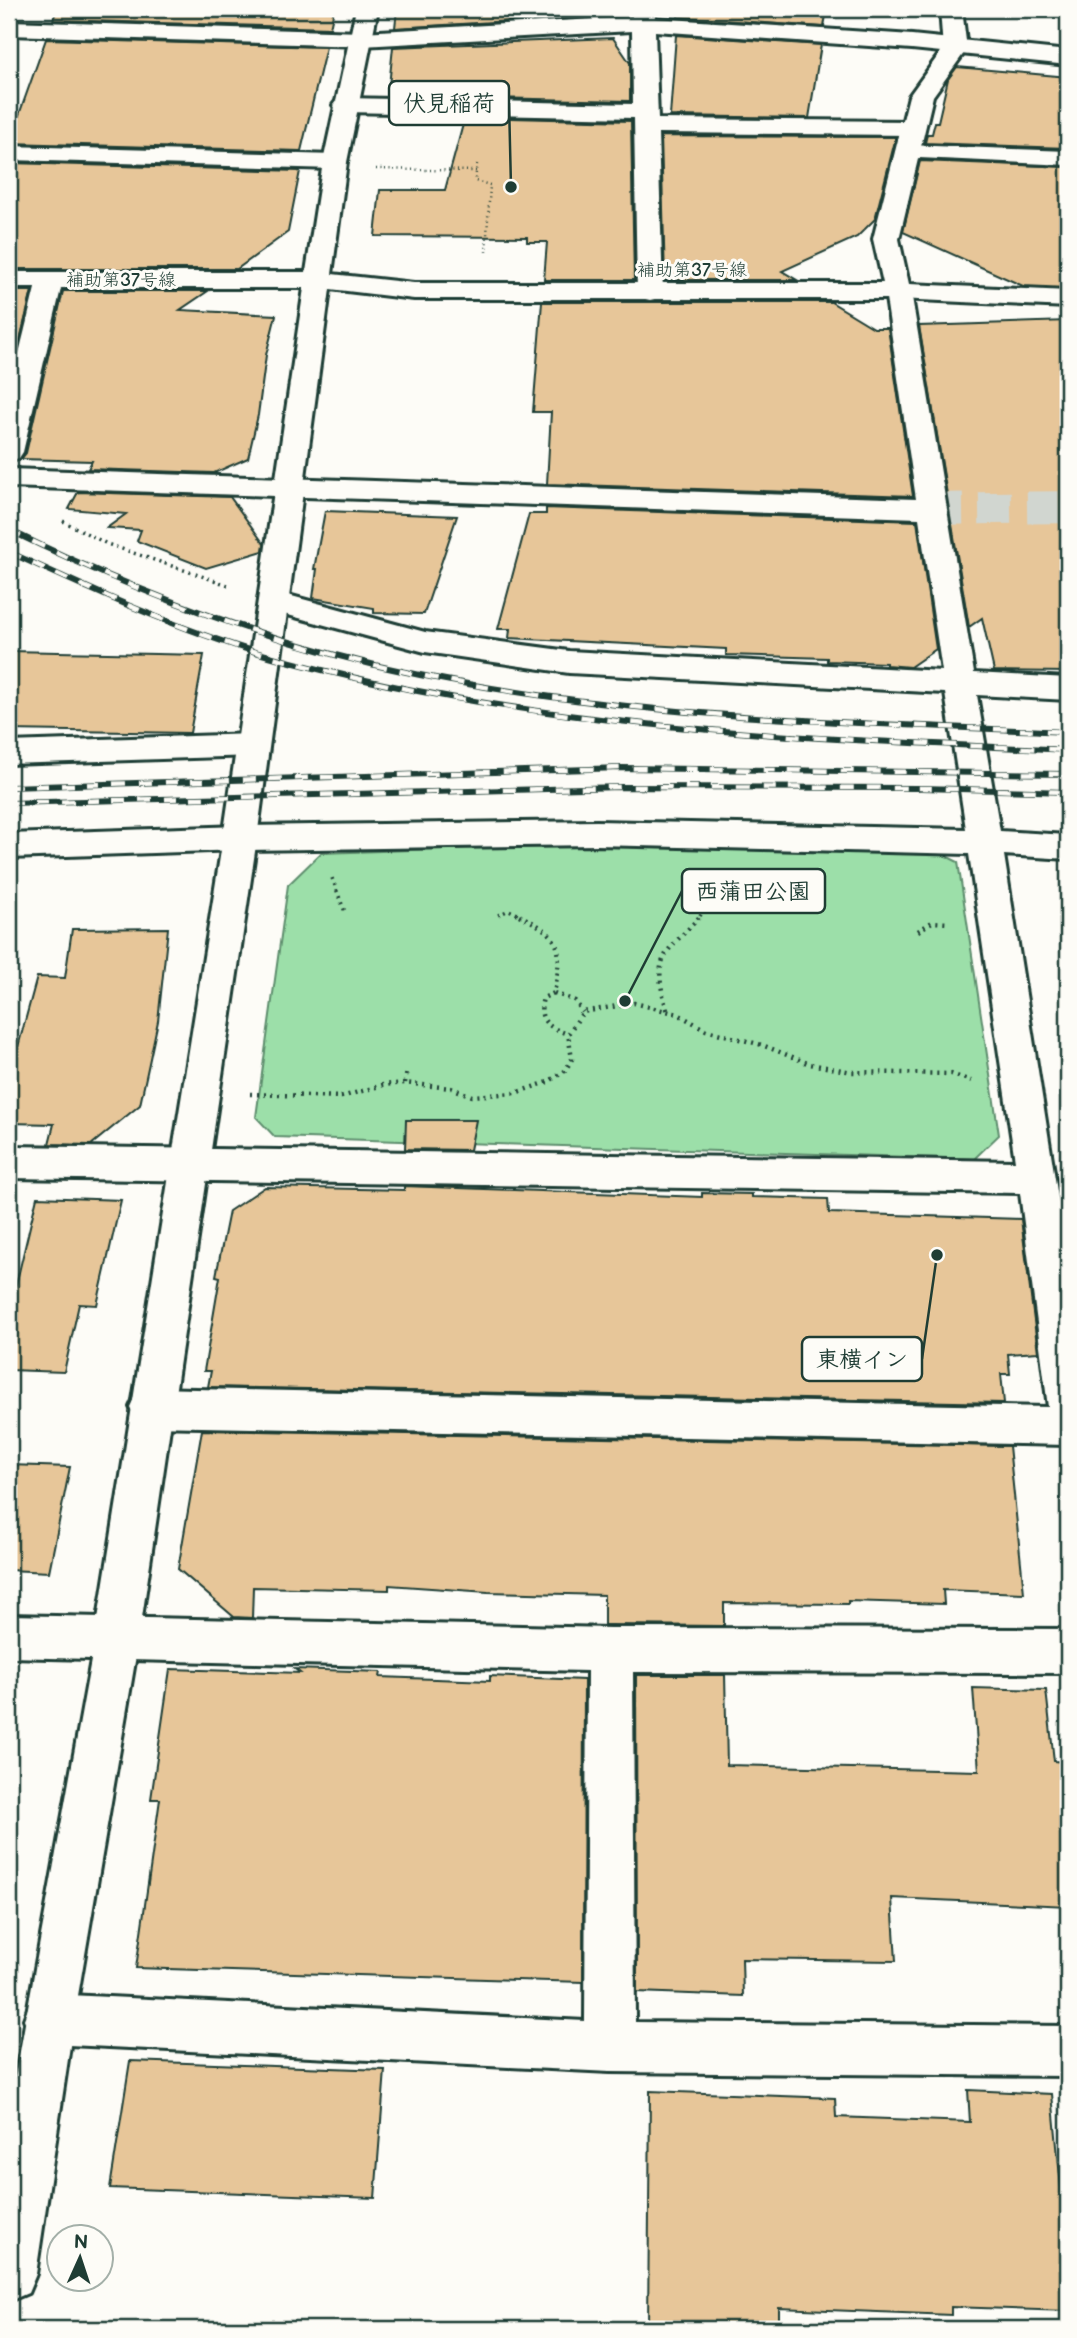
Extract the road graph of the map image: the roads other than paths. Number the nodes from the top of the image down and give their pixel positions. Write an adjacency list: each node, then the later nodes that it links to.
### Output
1 (367, 9): 5 (street)
2 (951, 9): 6 (street)
3 (643, 17): 5 (street); 6 (street); 9 (street)
4 (17, 29): 5 (street)
5 (362, 39): 8 (street)
6 (955, 48): 7 (street); 10 (street)
7 (1068, 58)
8 (345, 105): 9 (street); 13 (street)
9 (644, 118): 10 (street); 18 (street)
10 (910, 140): 12 (street); 19 (street)
11 (9, 153): 13 (street)
12 (1068, 158)
13 (335, 162): 16 (street)
14 (9, 280): 15 (street, 補助第37号線)
15 (50, 280): 16 (street, 補助第37号線); 21 (street)
16 (317, 280): 18 (street, 補助第37号線); 23 (street)
17 (1068, 280): 19 (street, 補助第37号線)
18 (650, 281): 19 (street, 補助第37号線)
19 (895, 281): 20 (street, 補助第37号線); 24 (street)
20 (1068, 299)
21 (9, 452)
22 (9, 478): 23 (street)
23 (302, 489): 24 (street); 25 (street)
24 (931, 509): 26 (street)
25 (273, 601): 26 (street); 28 (street)
26 (958, 685): 27 (street); 31 (street)
27 (1068, 689)
28 (253, 745): 29 (street); 30 (street)
29 (9, 753)
30 (240, 838): 31 (street); 32 (street); 35 (street)
31 (985, 842): 33 (street); 36 (street)
32 (9, 846)
33 (1068, 847)
34 (9, 1162): 35 (street)
35 (188, 1165): 36 (street); 38 (street)
36 (1037, 1177): 37 (street)
37 (1068, 1405)
38 (150, 1406): 39 (street); 41 (street)
39 (1068, 1426)
40 (9, 1636): 41 (street)
41 (117, 1638): 42 (street); 44 (street)
42 (610, 1650): 43 (street); 45 (street)
43 (1068, 1651)
44 (49, 2019): 45 (street); 47 (street)
45 (610, 2047): 46 (street)
46 (1068, 2052)
47 (9, 2274)

